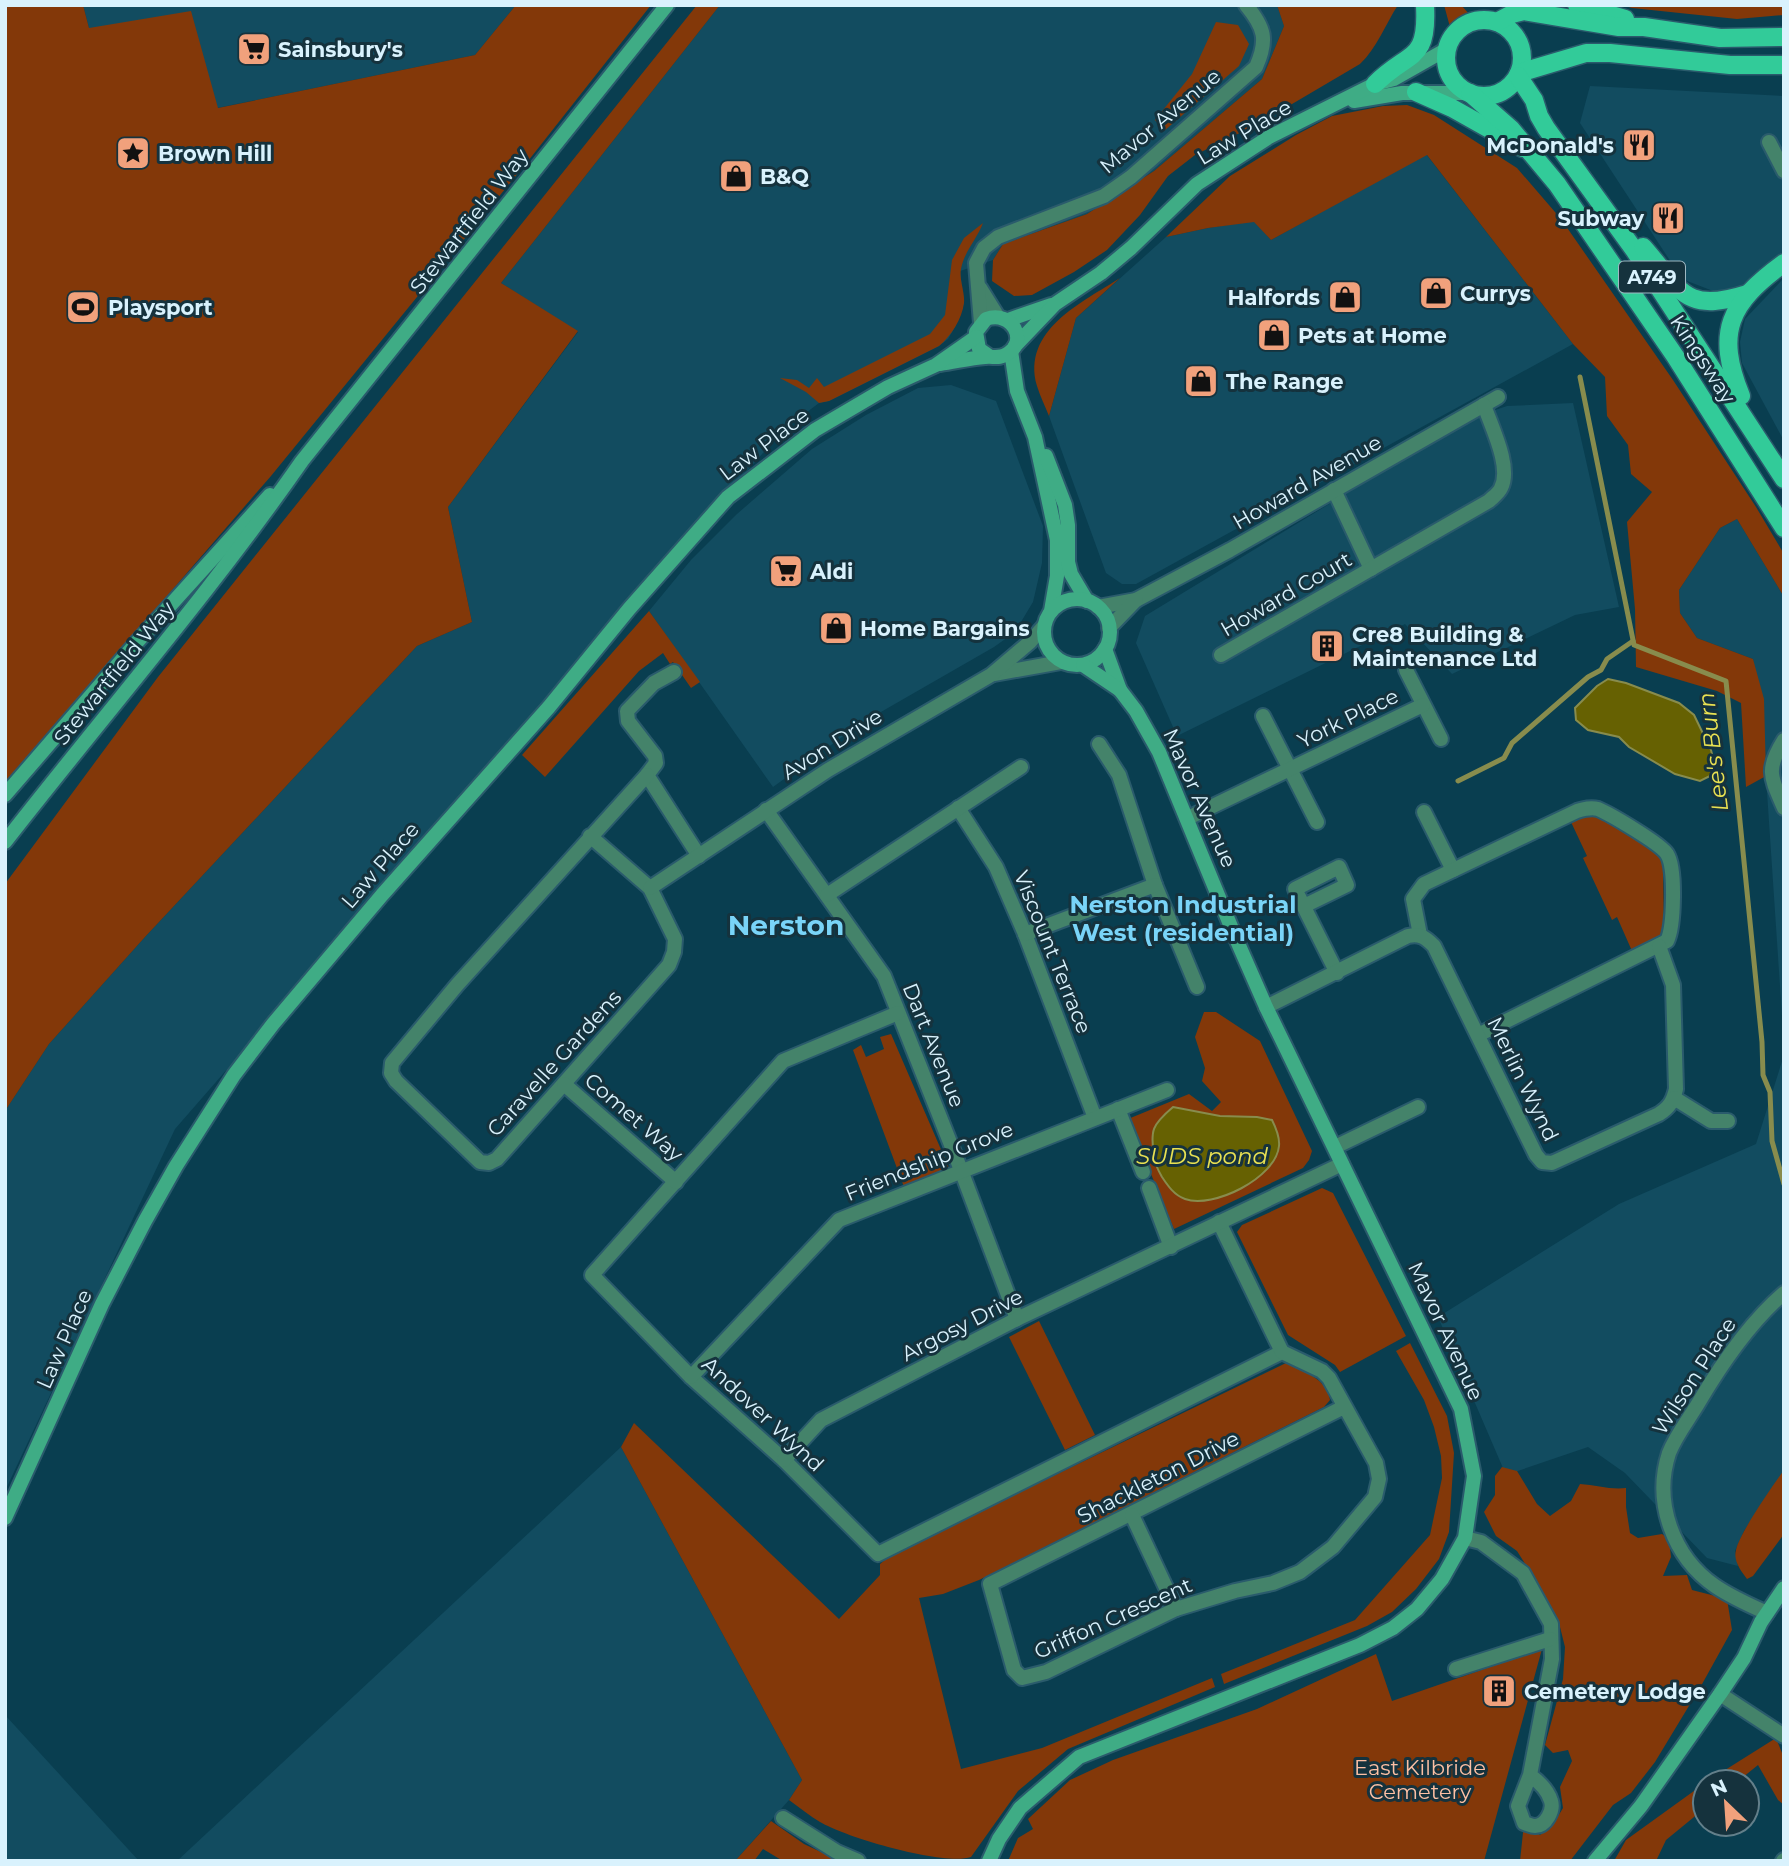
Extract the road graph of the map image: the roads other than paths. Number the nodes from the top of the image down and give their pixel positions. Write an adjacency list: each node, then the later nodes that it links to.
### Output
1 (667, 5): 35 (street, Stewartfield Way)
2 (1246, 5): 21 (street, Mavor Avenue)
3 (1425, 5): 9 (main road, A749); 12 (main road)
4 (1481, 5): 6 (main road, A749)
5 (1577, 5): 7 (main road)
6 (1497, 22): 7 (main road); 9 (main road); 11 (main road, A749)
7 (1644, 27): 8 (main road)
8 (1784, 37)
9 (1447, 49): 12 (street, Law Place); 14 (main road, A749)
10 (1784, 65): 11 (main road)
11 (1518, 75): 14 (main road); 19 (main road, Kingsway / A749)
12 (1375, 84): 15 (street, Law Place)
13 (1416, 92): 14 (street, Law Place); 15 (street, Law Place); 17 (main road)
14 (1469, 93): 17 (main road, Kingsway / A749)
15 (1329, 108): 23 (street, Law Place)
16 (1769, 142): 18 (street)
17 (1529, 151): 38 (main road, Kingsway / A749)
18 (1783, 169)
19 (1588, 184): 22 (main road); 34 (main road, Kingsway / A749)
20 (1784, 263): 22 (main road)
21 (977, 284): 24 (street); 25 (street, Mavor Avenue)
22 (1747, 294): 34 (main road)
23 (1055, 304): 24 (street, Law Place); 27 (street, Law Place)
24 (1003, 318): 25 (street); 27 (street)
25 (981, 323): 26 (street)
26 (976, 338): 28 (street); 29 (street, Law Place)
27 (1013, 348): 28 (street); 30 (street)
28 (991, 357): 29 (street, Law Place); 30 (street)
29 (936, 365): 106 (street, Law Place)
30 (1017, 391): 33 (street)
31 (1498, 397): 32 (street, Howard Avenue)
32 (1484, 405): 37 (street, Howard Avenue); 39 (street, Howard Court)
33 (1035, 437): 41 (street); 42 (street)
34 (1758, 439): 36 (main road, Kingsway / A749)
35 (302, 461): 61 (street, Stewartfield Way); 69 (street, Stewartfield Way)
36 (1784, 479)
37 (1334, 490): 39 (street, Howard Court); 40 (street, Howard Avenue)
38 (1784, 528)
39 (1371, 569): 46 (street, Howard Court)
40 (1136, 600): 41 (street, Howard Avenue); 44 (street, Howard Avenue)
41 (1092, 604): 42 (street); 44 (street)
42 (1051, 611): 43 (street)
43 (1044, 626): 47 (street); 51 (street, Avon Drive)
44 (1109, 628): 45 (street)
45 (1105, 649): 48 (street); 52 (street, Mavor Avenue)
46 (1221, 655)
47 (1061, 662): 48 (street); 51 (street, Avon Drive)
48 (1083, 665): 52 (street, Mavor Avenue)
49 (1406, 670): 53 (street, York Place)
50 (674, 672): 60 (street)
51 (991, 674): 64 (street, Avon Drive)
52 (1119, 690): 66 (street, Mavor Avenue)
53 (1423, 705): 55 (street, York Place); 59 (street, York Place)
54 (1263, 716): 59 (street, York Place)
55 (1441, 739)
56 (1784, 740): 63 (street)
57 (1098, 744): 72 (street)
58 (1021, 767): 62 (street)
59 (1291, 768): 66 (street, York Place); 67 (street, York Place)
60 (647, 775): 68 (street); 70 (street)
61 (5, 795)
62 (958, 808): 74 (street); 76 (street, Viscount Terrace)
63 (1784, 808)
64 (766, 810): 70 (street, Avon Drive); 74 (street, Dart Avenue)
65 (1424, 812): 71 (street)
66 (1188, 818): 81 (street, Mavor Avenue)
67 (1317, 822)
68 (590, 836): 73 (street, Caravelle Gardens); 84 (street, Caravelle Gardens)
69 (5, 842)
70 (699, 856): 73 (street, Avon Drive)
71 (1453, 870): 77 (street); 78 (street)
72 (1155, 885): 76 (street); 80 (street)
73 (650, 888): 84 (street, Caravelle Gardens)
74 (827, 895): 82 (street, Dart Avenue)
75 (1304, 906): 79 (street)
76 (1025, 934): 89 (street, Viscount Terrace)
77 (1420, 935): 79 (street); 83 (street, Merlin Wynd)
78 (1659, 946): 83 (street); 86 (street)
79 (1337, 973): 81 (street)
80 (1197, 987)
81 (1266, 1007): 91 (street, Mavor Avenue)
82 (898, 1013): 93 (street, Dart Avenue); 95 (street, Andover Wynd)
83 (1478, 1035): 86 (street, Merlin Wynd)
84 (564, 1084): 95 (street, Comet Way)
85 (1167, 1090): 88 (street, Friendship Grove)
86 (1674, 1098): 90 (street)
87 (1418, 1107): 91 (street)
88 (1118, 1109): 89 (street, Friendship Grove); 94 (street)
89 (1095, 1118): 93 (street, Friendship Grove)
90 (1728, 1121)
91 (1335, 1147): 92 (street, Mavor Avenue)
92 (1342, 1164): 97 (street, Argosy Drive); 107 (street, Mavor Avenue)
93 (961, 1170): 100 (street, Dart Avenue); 102 (street, Friendship Grove)
94 (1143, 1172)
95 (676, 1182): 102 (street, Andover Wynd)
96 (1149, 1188): 98 (street)
97 (1219, 1222): 98 (street, Argosy Drive); 101 (street)
98 (1171, 1247): 100 (street, Argosy Drive)
99 (1784, 1293): 111 (street, Wilson Place)
100 (1017, 1319): 104 (street, Argosy Drive)
101 (1282, 1352): 103 (street, Griffon Crescent); 104 (street, Andover Wynd)
102 (691, 1377): 104 (street, Andover Wynd)
103 (1344, 1407): 105 (street, Shackleton Drive); 110 (street, Griffon Crescent)
104 (784, 1460)
105 (1132, 1515): 108 (street, Shackleton Drive); 110 (street)
106 (5, 1518)
107 (1465, 1538): 112 (street); 119 (street, Mavor Avenue)
108 (990, 1584): 110 (street, Griffon Crescent)
109 (1784, 1588): 111 (street)
110 (1176, 1609)
111 (1767, 1613): 114 (street)
112 (1550, 1639): 113 (street); 116 (street)
113 (1456, 1669)
114 (1720, 1694): 115 (street); 120 (street)
115 (1784, 1736)
116 (1530, 1775)
117 (783, 1818): 118 (street)
118 (858, 1861)
119 (989, 1861)
120 (1595, 1861)

